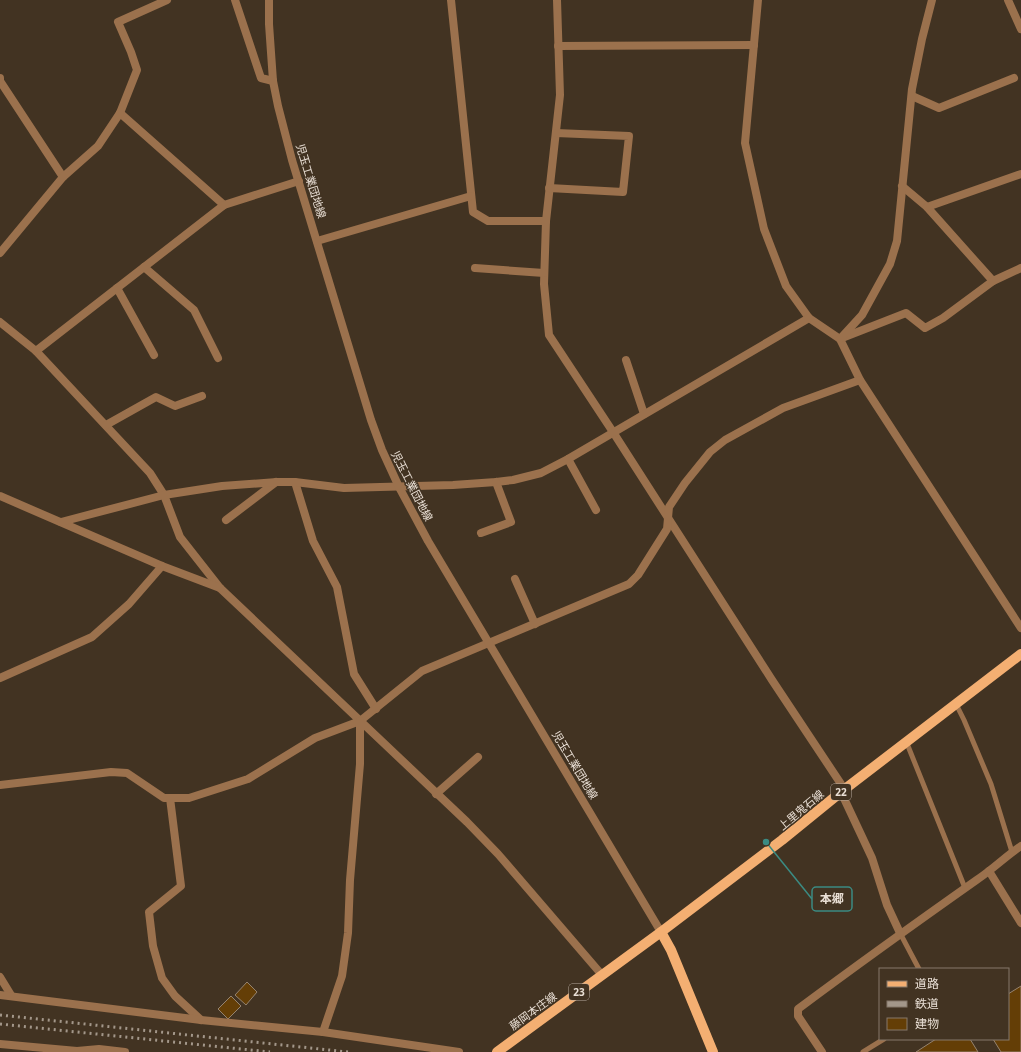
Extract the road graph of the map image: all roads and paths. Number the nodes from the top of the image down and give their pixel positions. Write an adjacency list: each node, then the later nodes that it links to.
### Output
1 (167, 0): 16 (street)
2 (235, 0): 14 (street)
3 (269, 0): 14 (street, 児玉工業団地線)
4 (451, 0): 23 (street)
5 (557, 0): 11 (street)
6 (758, 0): 10 (street)
7 (932, 0): 15 (street)
8 (1008, 0): 9 (street)
9 (1021, 29)
10 (754, 44): 11 (street); 35 (street)
11 (558, 46): 17 (street)
12 (0, 78): 19 (street)
13 (1014, 78): 15 (street)
14 (273, 81): 20 (street, 児玉工業団地線)
15 (912, 96): 21 (street)
16 (120, 114): 19 (street); 24 (street)
17 (556, 132): 22 (street); 22 (street)
18 (1021, 174): 25 (street)
19 (63, 177): 28 (street)
20 (299, 181): 24 (street); 27 (street, 児玉工業団地線)
21 (902, 186): 25 (street); 37 (street)
22 (549, 188): 26 (street)
23 (471, 196): 26 (street); 27 (street)
24 (224, 205): 29 (street)
25 (927, 207): 33 (street)
26 (546, 221): 32 (street)
27 (317, 241): 51 (street, 児玉工業団地線)
28 (0, 253)
29 (144, 267): 34 (street); 40 (street)
30 (475, 268): 32 (street)
31 (1021, 268): 33 (street)
32 (544, 273): 46 (street)
33 (993, 281): 37 (street)
34 (117, 288): 38 (street); 39 (street)
35 (808, 318): 37 (street); 44 (street)
36 (0, 322): 38 (street)
37 (840, 339): 42 (street)
38 (36, 351): 45 (street)
39 (154, 355)
40 (218, 358)
41 (626, 360): 44 (street)
42 (860, 380): 55 (street); 63 (street)
43 (202, 396): 45 (street)
44 (644, 414): 46 (street)
45 (106, 425): 52 (street)
46 (613, 432): 47 (street); 55 (street)
47 (568, 459): 50 (street); 54 (street)
48 (276, 482): 49 (street); 52 (street); 56 (street)
49 (295, 482): 51 (street); 68 (street)
50 (496, 482): 51 (street); 58 (street)
51 (399, 487): 64 (street, 児玉工業団地線)
52 (164, 495): 57 (street); 61 (street)
53 (0, 496): 57 (street)
54 (596, 510)
55 (668, 518): 62 (street); 73 (street)
56 (226, 520)
57 (61, 522): 59 (street)
58 (481, 533)
59 (162, 566): 61 (street); 66 (street)
60 (515, 579): 62 (street)
61 (220, 588): 69 (street)
62 (534, 624): 64 (street)
63 (1021, 628)
64 (490, 643): 68 (street); 81 (street, 児玉工業団地線)
65 (1021, 654): 67 (main road, 上里鬼石線 / 22)
66 (0, 678)
67 (956, 704): 70 (main road, 上里鬼石線 / 22); 77 (lane)
68 (376, 709): 69 (street)
69 (360, 721): 74 (street); 75 (street); 89 (street)
70 (906, 741): 73 (main road, 上里鬼石線 / 22); 79 (lane)
71 (478, 757): 74 (street)
72 (0, 785): 75 (street)
73 (841, 792): 81 (main road, 上里鬼石線 / 22); 82 (street)
74 (436, 794): 84 (street)
75 (170, 798): 88 (street)
76 (1021, 846): 77 (street)
77 (1012, 852): 78 (street)
78 (989, 871): 79 (street); 80 (street)
79 (965, 888): 82 (street)
80 (1021, 922)
81 (661, 932): 84 (main road, 藤岡本庄線 / 23); 95 (main road)
82 (900, 933): 83 (lane); 96 (street)
83 (918, 968)
84 (602, 975): 94 (main road, 藤岡本庄線 / 23)
85 (0, 977): 87 (street)
86 (0, 995): 87 (street)
87 (11, 996): 88 (street)
88 (201, 1020): 89 (street)
89 (323, 1032): 93 (street)
90 (882, 1040): 97 (lane)
91 (0, 1044): 92 (street)
92 (125, 1052)
93 (458, 1052)
94 (497, 1052)
95 (713, 1052)
96 (822, 1052)
97 (863, 1052)

